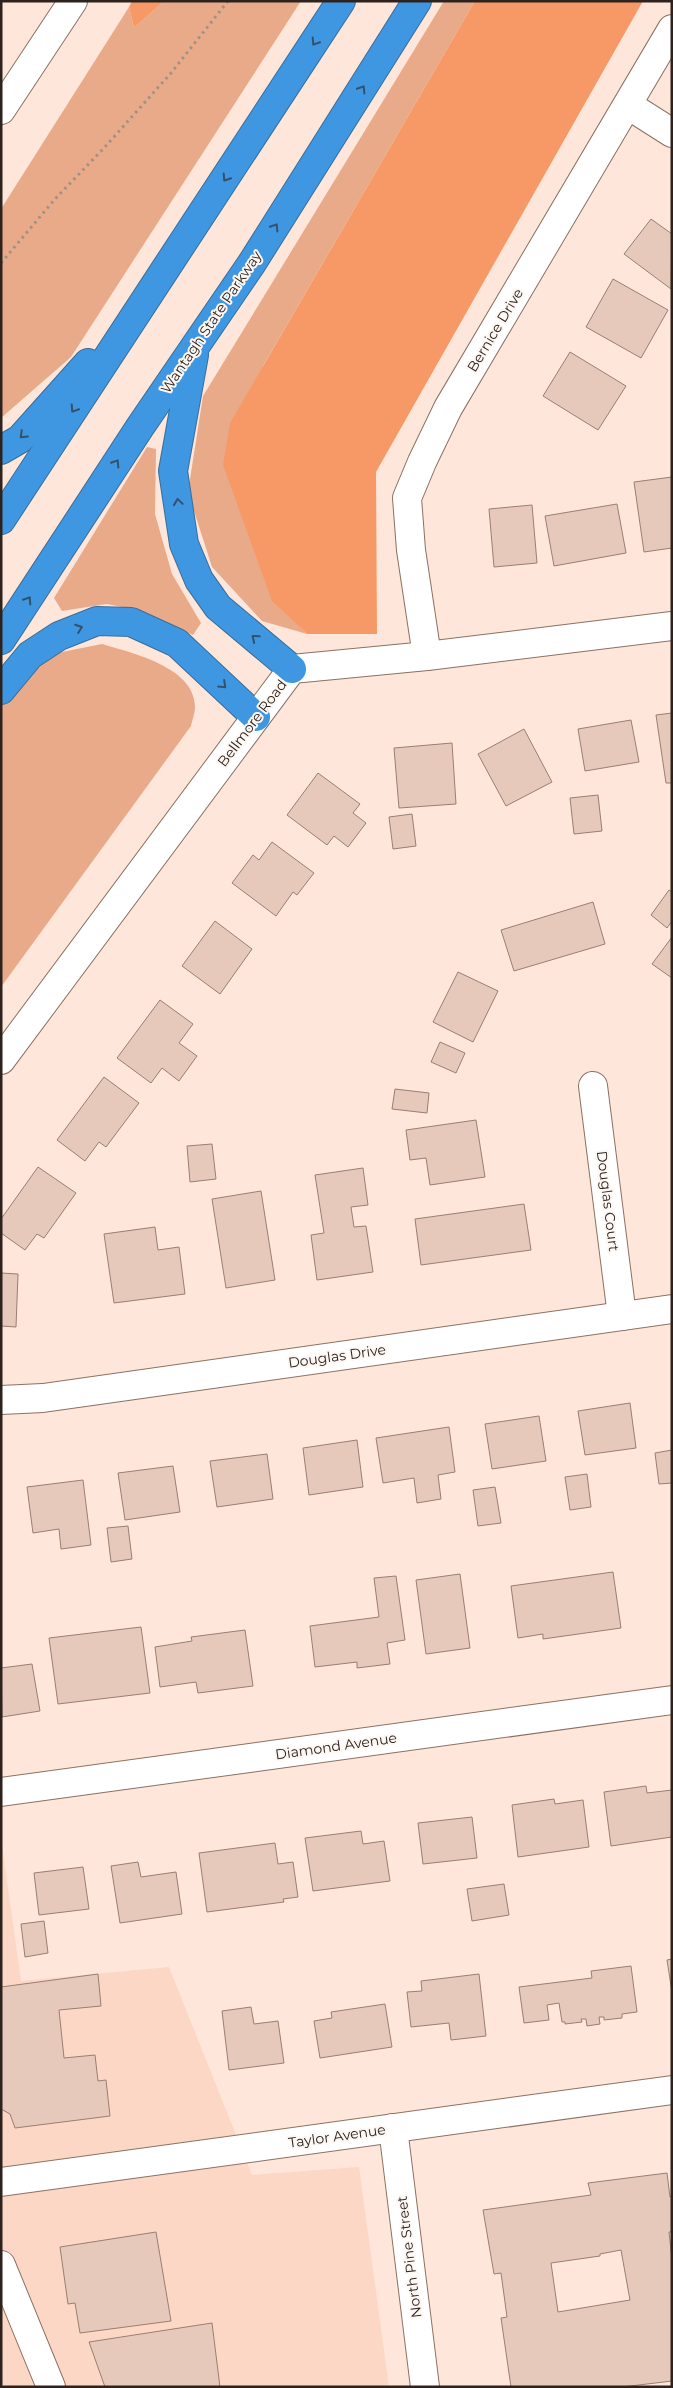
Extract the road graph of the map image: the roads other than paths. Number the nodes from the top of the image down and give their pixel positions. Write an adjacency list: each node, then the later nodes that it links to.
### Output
1 (73, 1): 6 (street)
2 (341, 1): 8 (highway, one-way to 8)
3 (417, 1): 9 (highway, Wantagh State Parkway, one-way to 3)
4 (672, 29): 5 (street, Bernice Drive)
5 (628, 105): 7 (street); 14 (street, Bernice Drive)
6 (1, 110)
7 (672, 132)
8 (149, 295): 10 (highway, one-way to 10); 11 (highway, one-way to 11)
9 (196, 345): 13 (highway, Wantagh State Parkway, one-way to 9); 15 (highway, one-way to 9)
10 (1, 450)
11 (1, 520)
12 (672, 626): 14 (street, Bellmore Road)
13 (1, 640)
14 (427, 656): 15 (street, Bellmore Road)
15 (292, 669): 17 (street, Bellmore Road)
16 (1, 690): 17 (highway, one-way to 17)
17 (256, 717): 18 (street, Bellmore Road)
18 (1, 1060)
19 (593, 1086): 21 (street, Douglas Court)
20 (672, 1309): 21 (street, Douglas Drive)
21 (622, 1316): 22 (street, Douglas Drive)
22 (1, 1400)
23 (672, 1700): 24 (street, Diamond Avenue)
24 (1, 1792)
25 (672, 2090): 26 (street, Taylor Avenue)
26 (393, 2128): 27 (street, Taylor Avenue); 30 (street, North Pine Street)
27 (1, 2182)
28 (1, 2265): 29 (street)
29 (51, 2387)
30 (425, 2387)

